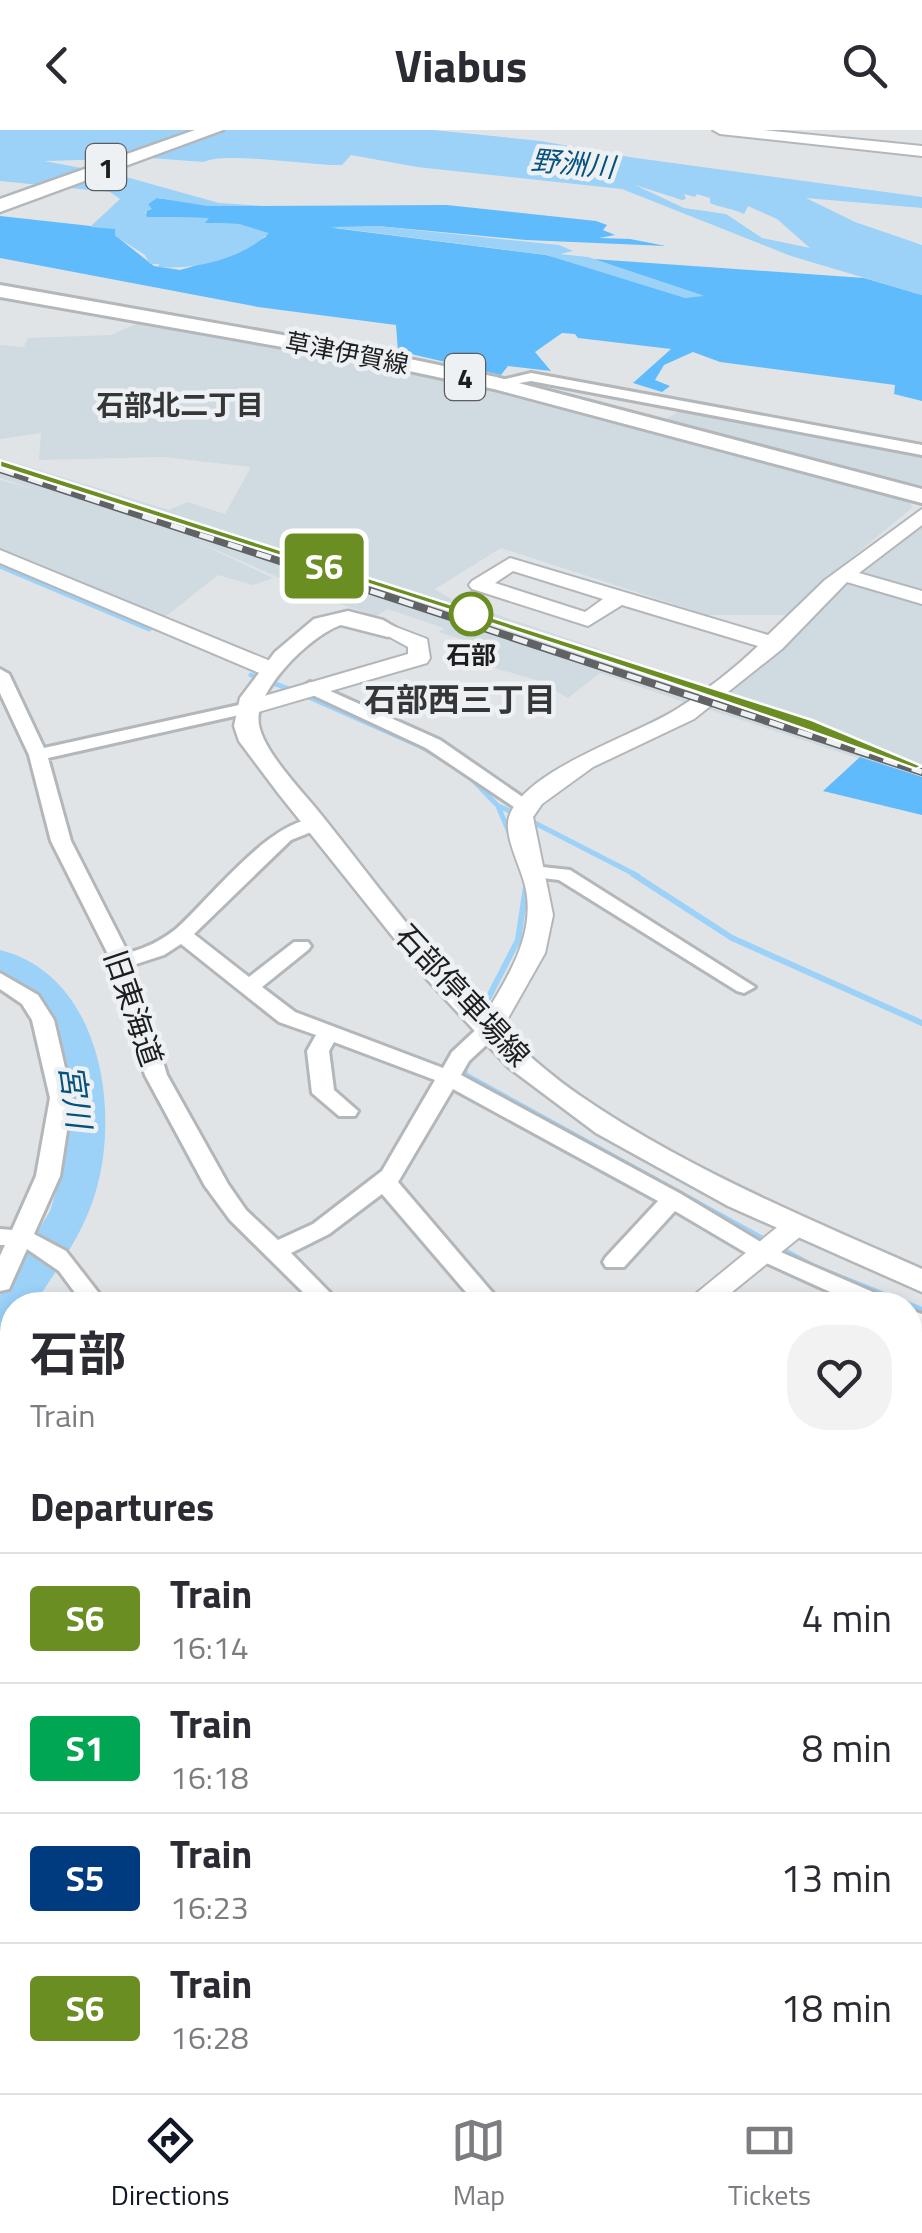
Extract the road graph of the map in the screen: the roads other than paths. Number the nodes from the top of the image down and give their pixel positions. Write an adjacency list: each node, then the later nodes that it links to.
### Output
1 (187, 130): 6 (highway, 1)
2 (213, 130): 7 (highway, 1)
3 (720, 130): 4 (street)
4 (818, 136): 5 (street)
5 (922, 151)
6 (0, 196)
7 (0, 206)
8 (0, 290): 9 (main road, 草津伊賀線 / 4)
9 (496, 384): 10 (street); 11 (main road, 草津伊賀線 / 4)
10 (922, 450)
11 (922, 496)
12 (922, 514): 14 (street)
13 (0, 556): 20 (street)
14 (844, 575): 16 (street); 18 (street)
15 (619, 598): 15 (street); 18 (street)
16 (922, 598)
17 (388, 630): 20 (main road); 20 (street)
18 (774, 644): 22 (street)
19 (0, 674): 21 (street, 旧東海道)
20 (279, 687): 21 (street); 22 (street); 23 (main road, 石部停車場線)
21 (38, 755): 27 (street, 旧東海道)
22 (527, 807): 24 (street)
23 (314, 824): 25 (street); 31 (main road, 石部停車場線)
24 (533, 872): 30 (street); 31 (street)
25 (182, 934): 27 (street); 29 (street)
26 (301, 946): 29 (street)
27 (122, 962): 39 (street, 旧東海道)
28 (0, 978): 38 (street)
29 (250, 986): 32 (street)
30 (744, 987)
31 (489, 1030): 33 (street); 37 (main road, 石部停車場線)
32 (328, 1032): 33 (street); 34 (street)
33 (450, 1078): 35 (street); 36 (street)
34 (347, 1112)
35 (384, 1181): 39 (street); 46 (street)
36 (674, 1198): 40 (street); 41 (street)
37 (796, 1226): 40 (street); 42 (main road, 石部停車場線)
38 (10, 1239): 43 (street); 44 (street)
39 (274, 1251): 45 (street, 旧東海道)
40 (761, 1252): 47 (street); 48 (street)
41 (615, 1262)
42 (922, 1281)
43 (0, 1283)
44 (88, 1292)
45 (317, 1292)
46 (480, 1292)
47 (713, 1292)
48 (851, 1292)

